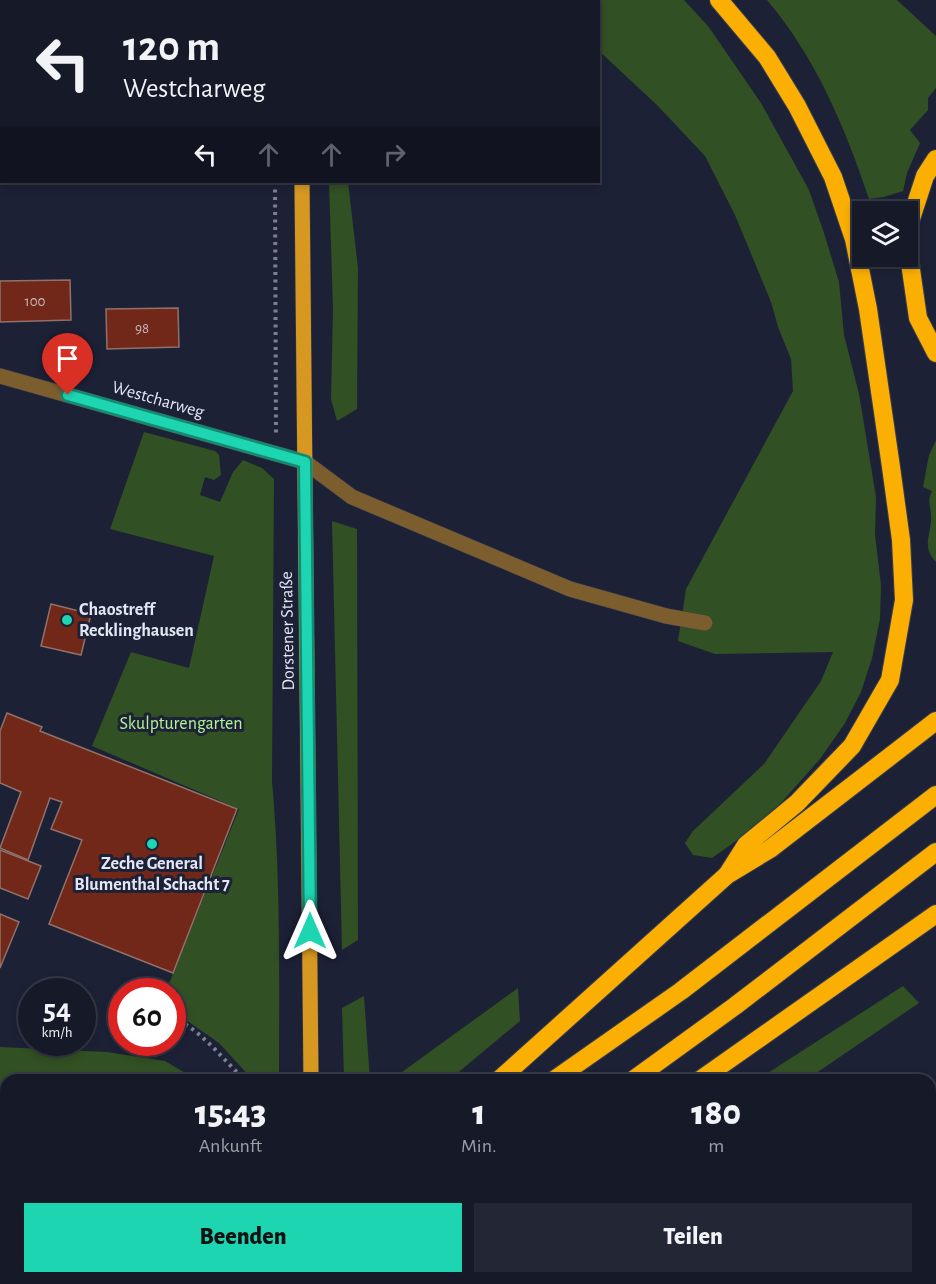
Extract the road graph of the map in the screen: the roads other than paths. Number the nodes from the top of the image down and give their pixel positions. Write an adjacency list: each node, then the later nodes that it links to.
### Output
1 (719, 0): 13 (highway)
2 (936, 159): 4 (highway)
3 (302, 183): 8 (main road, Dorstener Straße)
4 (917, 201)
5 (911, 267): 6 (highway)
6 (936, 352)
7 (0, 376): 8 (street, Westcharweg)
8 (305, 462): 9 (street, Westcharweg); 15 (main road, Dorstener Straße)
9 (705, 623)
10 (936, 721): 13 (highway)
11 (936, 795): 17 (highway)
12 (936, 852): 18 (highway)
13 (727, 875): 16 (highway)
14 (936, 914): 19 (highway)
15 (311, 1074)
16 (506, 1074)
17 (563, 1074)
18 (641, 1074)
19 (709, 1074)

